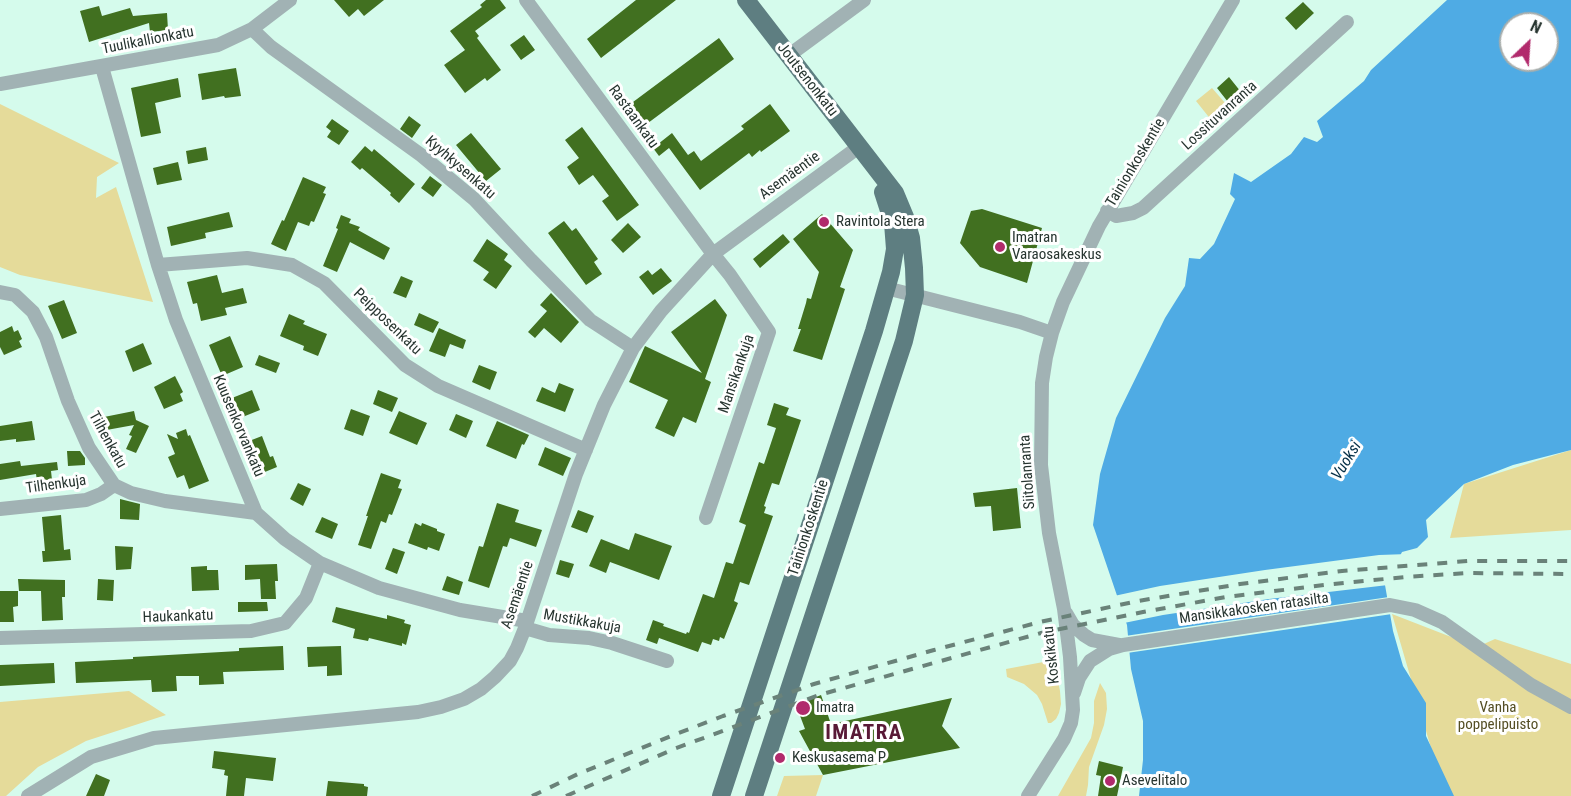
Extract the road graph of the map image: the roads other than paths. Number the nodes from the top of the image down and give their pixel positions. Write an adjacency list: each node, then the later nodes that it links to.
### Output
1 (290, 0): 7 (street, Tuulikallionkatu)
2 (526, 0): 13 (street, Rastaankatu)
3 (746, 0): 8 (main road, Joutsenonkatu)
4 (864, 0): 8 (street)
5 (1233, 0): 12 (street, Tainionkoskentie)
6 (1347, 22): 12 (street, Lossituvanranta)
7 (252, 29): 9 (street, Tuulikallionkatu); 19 (street, Kyyhkysenkatu)
8 (788, 56): 11 (main road, Joutsenonkatu)
9 (102, 67): 10 (street, Tuulikallionkatu); 14 (street, Kuusenkorvankatu)
10 (0, 84)
11 (865, 153): 13 (street, Asemäentie); 15 (main road, Joutsenonkatu); 17 (main road, Joutsenonkatu)
12 (1107, 211): 18 (street, Tainionkoskentie)
13 (713, 254): 19 (street, Asemäentie); 24 (street, Mansikankuja)
14 (158, 266): 20 (street, Peipposenkatu); 23 (street, Kuusenkorvankatu)
15 (886, 288): 17 (street); 34 (main road, Tainionkoskentie)
16 (0, 292): 21 (street, Tilhenkatu)
17 (915, 295): 18 (street); 35 (main road, Tainionkoskentie)
18 (1052, 333): 26 (street, Siitolanranta)
19 (633, 348): 20 (street, Asemäentie)
20 (586, 450): 27 (street, Asemäentie)
21 (114, 485): 22 (street, Tilhenkuja); 23 (street, Tilhenkatu)
22 (0, 509)
23 (256, 513): 25 (street, Kuusenkorvankatu)
24 (706, 518)
25 (320, 563): 27 (street, Kuusenkorvankatu); 28 (street, Haukankatu)
26 (1064, 609): 29 (street); 31 (street, Koskikatu)
27 (526, 624): 30 (street, Mustikkakuja); 33 (street, Asemäentie)
28 (0, 638)
29 (1123, 645): 31 (street, Koskikatu); 32 (street, Mansikkakosken ratasilta)
30 (667, 661)
31 (1073, 698): 36 (street, Koskikatu)
32 (1571, 707)
33 (28, 796)
34 (721, 796)
35 (754, 796)
36 (1028, 796)

